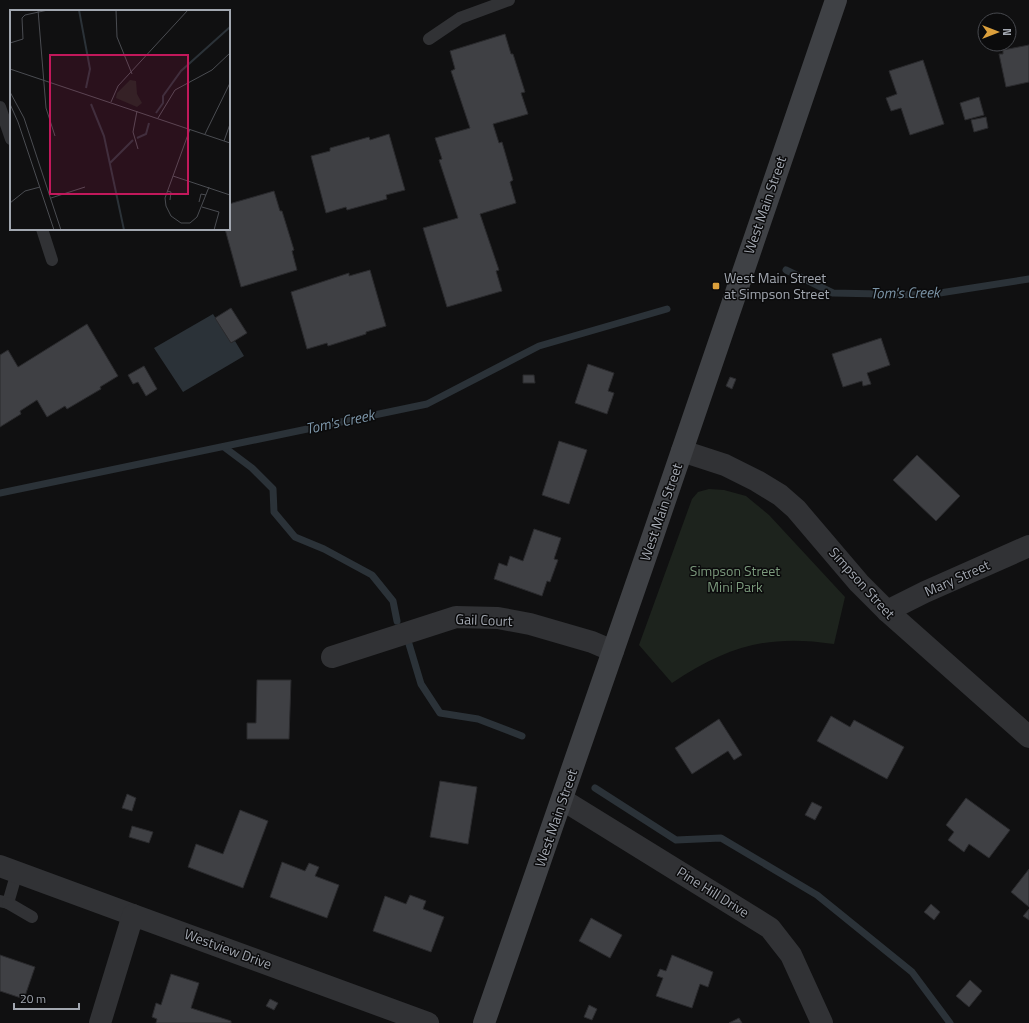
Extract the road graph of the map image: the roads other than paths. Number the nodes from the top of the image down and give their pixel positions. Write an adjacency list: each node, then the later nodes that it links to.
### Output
1 (508, 0): 3 (lane)
2 (836, 0): 8 (main road, West Main Street)
3 (429, 39)
4 (0, 107): 5 (lane)
5 (10, 136)
6 (42, 230): 7 (lane)
7 (52, 260)
8 (682, 451): 10 (street, Simpson Street); 11 (main road, West Main Street)
9 (1029, 546): 10 (street, Mary Street)
10 (887, 611): 13 (street, Simpson Street)
11 (613, 651): 12 (street, Gail Court); 14 (main road, West Main Street)
12 (332, 657)
13 (1029, 737)
14 (563, 800): 21 (main road, West Main Street); 22 (street, Pine Hill Drive)
15 (9, 869): 16 (lane); 17 (street, Westview Drive)
16 (4, 902): 18 (lane)
17 (133, 915): 19 (street); 20 (street, Westview Drive)
18 (32, 917)
19 (100, 1023)
20 (428, 1023)
21 (484, 1023)
22 (822, 1023)

